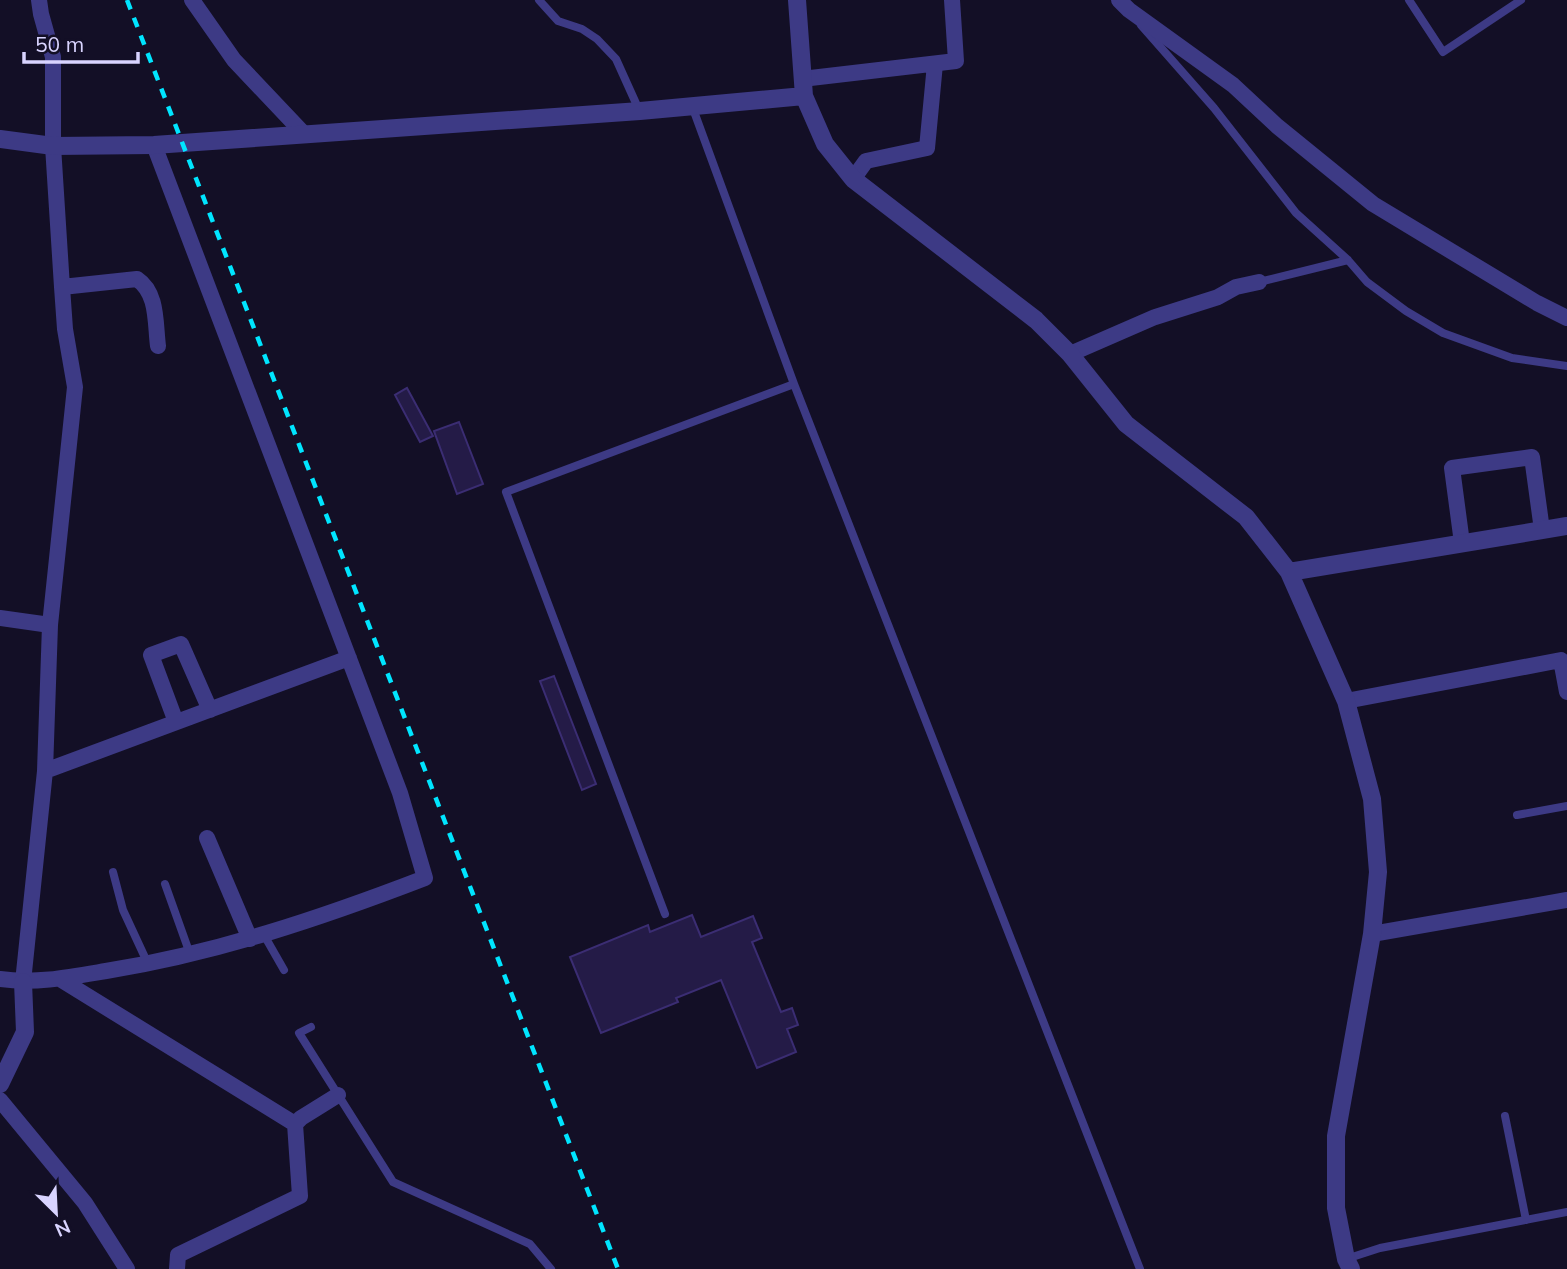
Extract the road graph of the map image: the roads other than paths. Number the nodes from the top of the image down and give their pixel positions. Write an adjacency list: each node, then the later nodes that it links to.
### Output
1 (30, 0): 9 (street)
2 (192, 0): 14 (street)
3 (540, 0): 13 (lane)
4 (797, 0): 11 (street)
5 (952, 0): 10 (street)
6 (1409, 0): 7 (lane)
7 (1521, 0)
8 (1124, 5): 19 (lane); 22 (street)
9 (40, 7): 17 (street)
10 (935, 64): 11 (street); 18 (street)
11 (803, 88): 12 (street); 18 (street)
12 (692, 106): 13 (street); 26 (lane)
13 (640, 111): 14 (street)
14 (305, 135): 16 (street)
15 (0, 139): 17 (street)
16 (153, 145): 17 (street); 33 (street)
17 (52, 146): 21 (street)
18 (853, 179): 24 (street)
19 (1348, 260): 20 (lane); 25 (lane)
20 (1259, 282): 24 (street)
21 (62, 287): 23 (street); 32 (street)
22 (1567, 318)
23 (158, 346)
24 (1070, 354): 30 (street)
25 (1567, 366)
26 (794, 384): 46 (lane); 67 (lane)
27 (1567, 526): 28 (street)
28 (1542, 530): 29 (street); 29 (street)
29 (1462, 543): 30 (street)
30 (1289, 572): 36 (street)
31 (0, 618): 32 (street)
32 (50, 625): 39 (street)
33 (349, 658): 37 (street); 48 (street)
34 (1564, 660): 35 (street); 36 (street)
35 (1567, 692)
36 (1346, 701): 47 (street)
37 (210, 710): 38 (street); 38 (street)
38 (176, 722): 39 (street)
39 (45, 771): 54 (street)
40 (1567, 806): 41 (lane)
41 (1517, 815)
42 (207, 838): 48 (street)
43 (113, 872): 50 (lane)
44 (165, 884): 49 (lane)
45 (1567, 900): 47 (street)
46 (665, 914)
47 (1372, 934): 63 (street)
48 (257, 937): 49 (street); 51 (lane)
49 (190, 954): 50 (street)
50 (148, 964): 53 (street)
51 (284, 970)
52 (0, 979): 54 (street)
53 (60, 979): 54 (street); 60 (street)
54 (23, 982): 56 (street)
55 (311, 1027): 57 (lane)
56 (0, 1084)
57 (338, 1096): 60 (street); 66 (lane)
58 (0, 1100): 64 (street)
59 (1505, 1116): 62 (lane)
60 (295, 1124): 65 (street)
61 (1567, 1212): 62 (lane)
62 (1526, 1220): 63 (lane)
63 (1349, 1264)
64 (127, 1269)
65 (177, 1269)
66 (551, 1269)
67 (1140, 1269)

